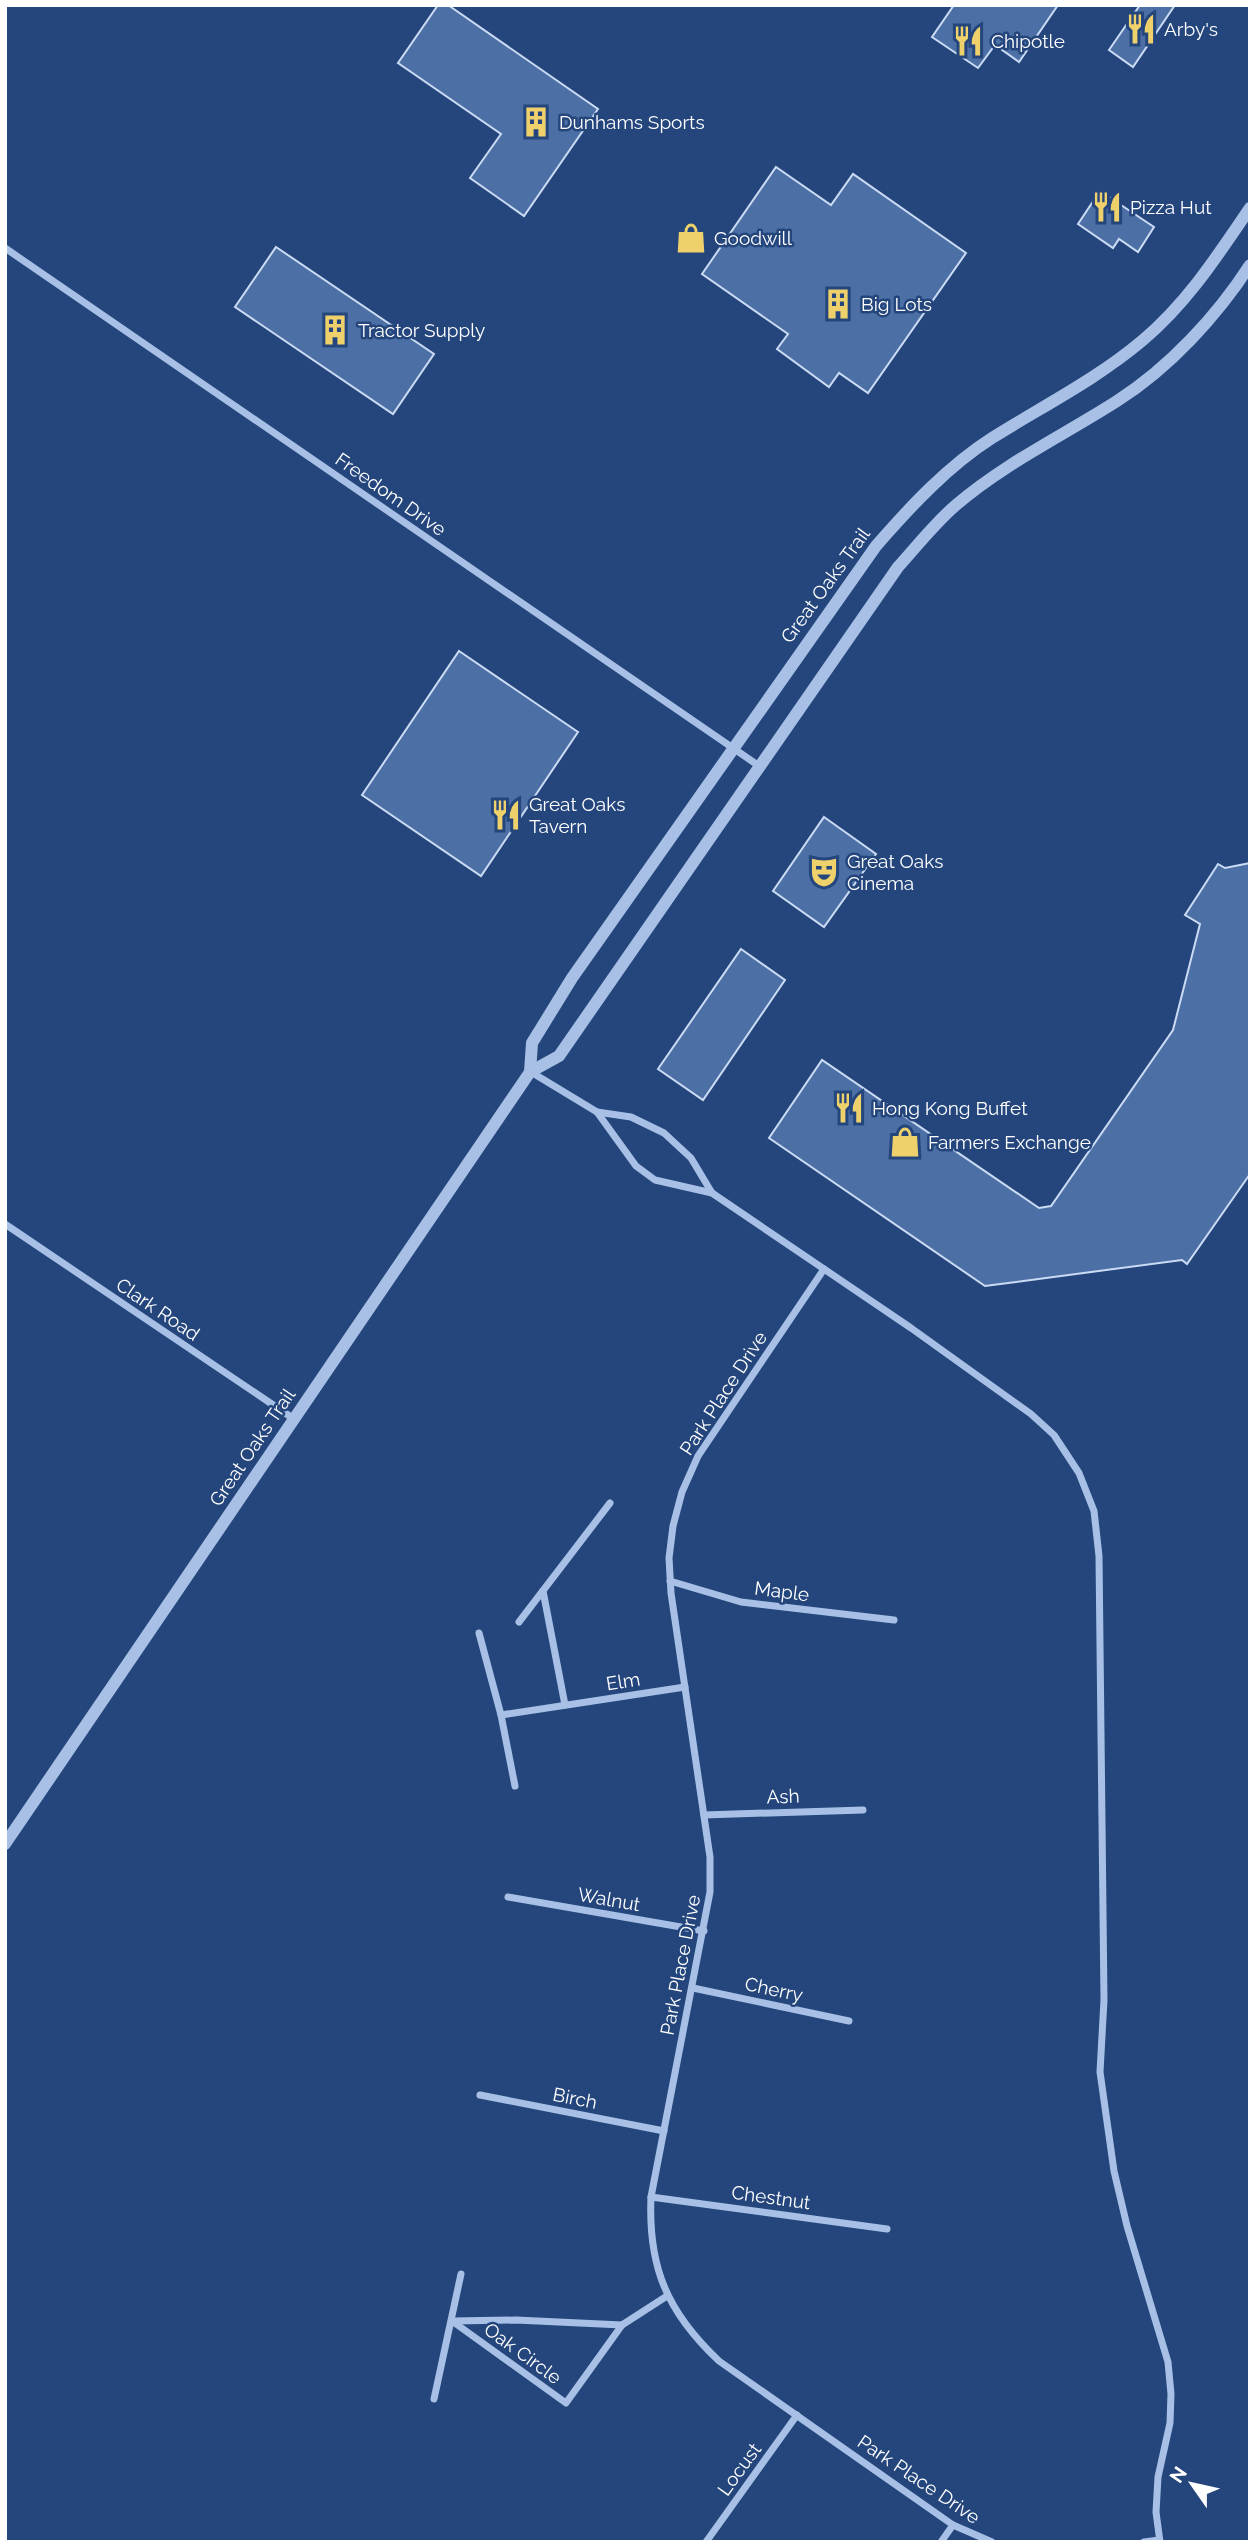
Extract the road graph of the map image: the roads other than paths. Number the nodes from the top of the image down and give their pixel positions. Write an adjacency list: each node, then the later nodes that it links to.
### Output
1 (1250, 208): 4 (street, Great Oaks Trail)
2 (5, 248): 4 (street, Freedom Drive)
3 (1250, 265): 5 (street, Great Oaks Trail)
4 (734, 748): 5 (street, Freedom Drive); 6 (street, Great Oaks Trail)
5 (760, 766): 6 (street, Great Oaks Trail)
6 (530, 1072): 7 (street); 11 (street, Great Oaks Trail)
7 (597, 1112): 8 (street); 8 (street)
8 (712, 1193): 10 (street)
9 (5, 1224): 11 (street, Clark Road)
10 (824, 1269): 13 (street, Park Place Drive); 40 (street)
11 (294, 1419): 24 (street, Great Oaks Trail)
12 (610, 1503): 14 (street)
13 (670, 1581): 15 (street, Maple); 18 (street, Park Place Drive)
14 (543, 1591): 16 (street); 19 (street)
15 (894, 1620)
16 (519, 1622)
17 (479, 1633): 20 (street)
18 (685, 1687): 19 (street, Elm); 23 (street, Park Place Drive)
19 (565, 1705): 20 (street, Elm)
20 (501, 1716): 21 (street)
21 (515, 1786)
22 (863, 1810): 23 (street, Ash)
23 (704, 1815): 26 (street, Park Place Drive)
24 (5, 1844)
25 (508, 1897): 26 (street, Walnut)
26 (704, 1931): 27 (street, Park Place Drive)
27 (693, 1988): 28 (street, Cherry); 30 (street, Park Place Drive)
28 (849, 2021)
29 (480, 2095): 30 (street, Birch)
30 (664, 2131): 31 (street, Park Place Drive)
31 (651, 2197): 32 (street, Chestnut); 34 (street, Park Place Drive)
32 (887, 2229)
33 (461, 2274): 35 (street)
34 (667, 2296): 36 (street, Oak Circle); 38 (street, Park Place Drive)
35 (452, 2321): 36 (street, Oak Circle); 36 (street, Oak Circle); 37 (street)
36 (622, 2325)
37 (434, 2399)
38 (797, 2415): 39 (street, Park Place Drive); 41 (street, Locust)
39 (953, 2525): 42 (street); 43 (street, Park Place Drive)
40 (1160, 2541): 44 (street)
41 (706, 2542)
42 (941, 2542)
43 (992, 2542)
44 (1144, 2542)

